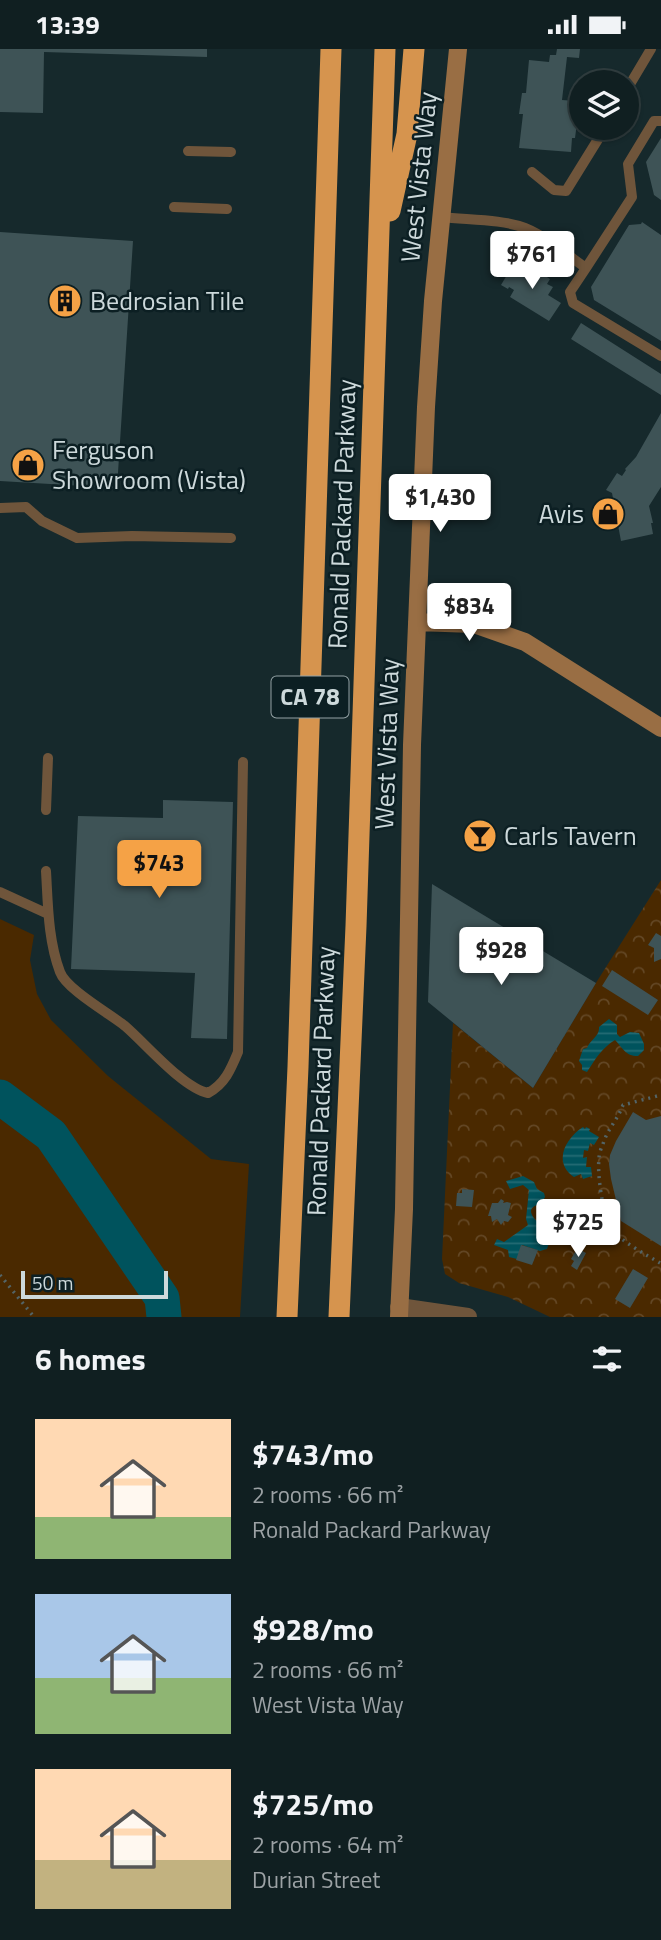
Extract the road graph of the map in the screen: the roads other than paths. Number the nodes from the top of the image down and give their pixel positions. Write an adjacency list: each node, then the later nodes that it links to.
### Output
1 (330, 49): 29 (highway, Ronald Packard Parkway / CA 78)
2 (385, 49): 15 (highway, Ronald Packard Parkway / CA 78)
3 (414, 49): 15 (highway)
4 (458, 49): 14 (main road, West Vista Way)
5 (651, 49): 6 (lane)
6 (638, 70)
7 (661, 121): 16 (lane)
8 (598, 140): 11 (lane)
9 (188, 151): 10 (lane)
10 (231, 152)
11 (532, 171)
12 (174, 207): 13 (lane)
13 (227, 209)
14 (442, 217): 16 (lane); 20 (main road, West Vista Way)
15 (378, 265): 30 (highway, Ronald Packard Parkway / CA 78)
16 (586, 268): 17 (lane)
17 (661, 356)
18 (0, 509): 19 (lane)
19 (231, 538)
20 (417, 622): 21 (main road); 28 (main road, West Vista Way)
21 (661, 728)
22 (48, 758): 24 (lane)
23 (243, 762): 27 (lane)
24 (46, 810)
25 (46, 871): 27 (lane)
26 (0, 892): 27 (lane)
27 (48, 914)
28 (399, 1312): 31 (street)
29 (287, 1317)
30 (339, 1317)
31 (468, 1317)

